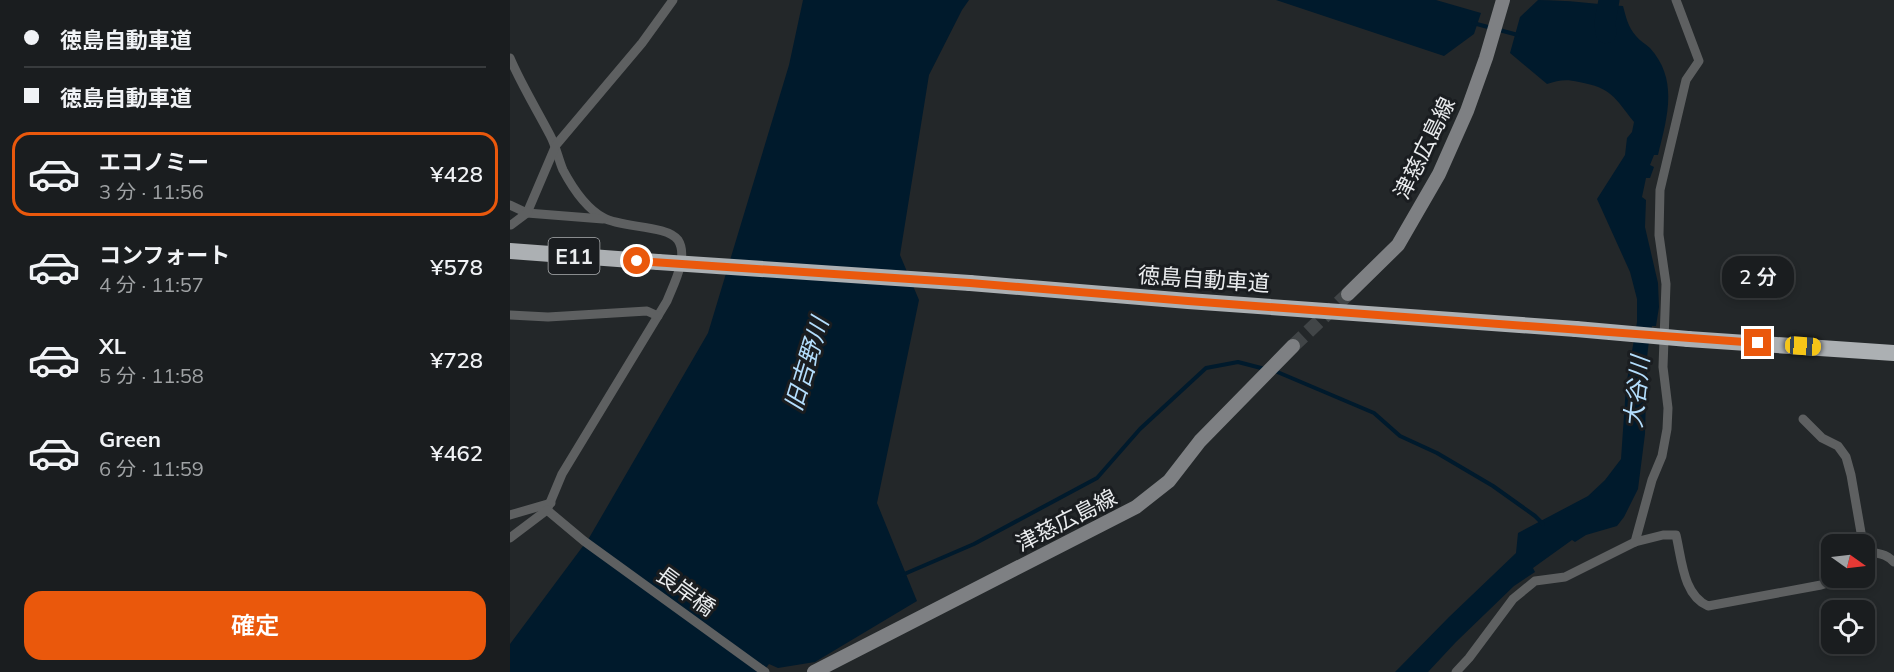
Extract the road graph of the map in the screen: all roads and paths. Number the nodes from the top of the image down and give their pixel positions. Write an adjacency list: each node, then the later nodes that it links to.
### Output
1 (673, 0): 5 (street)
2 (1503, 0): 13 (main road, 津慈広島線)
3 (1676, 0): 23 (street)
4 (510, 58): 5 (street)
5 (556, 145): 7 (street); 8 (street)
6 (510, 204): 7 (street)
7 (527, 213): 8 (street); 9 (street)
8 (606, 219): 15 (street)
9 (512, 225)
10 (510, 251): 12 (highway, 徳島自動車道 / E11)
11 (510, 260): 12 (highway)
12 (637, 261): 17 (highway, 徳島自動車道 / E11, bridge)
13 (1348, 294)
14 (510, 315): 15 (street)
15 (658, 316): 19 (street)
16 (1293, 346): 28 (main road, 津慈広島線)
17 (1894, 353)
18 (1803, 419): 21 (street)
19 (549, 507): 20 (street); 22 (street); 27 (street, 長岸橋)
20 (510, 515)
21 (1862, 534)
22 (510, 538)
23 (1635, 542): 26 (street); 29 (street)
24 (1875, 552): 25 (street)
25 (1894, 562)
26 (1821, 585)
27 (765, 672)
28 (814, 672)
29 (1456, 672)

